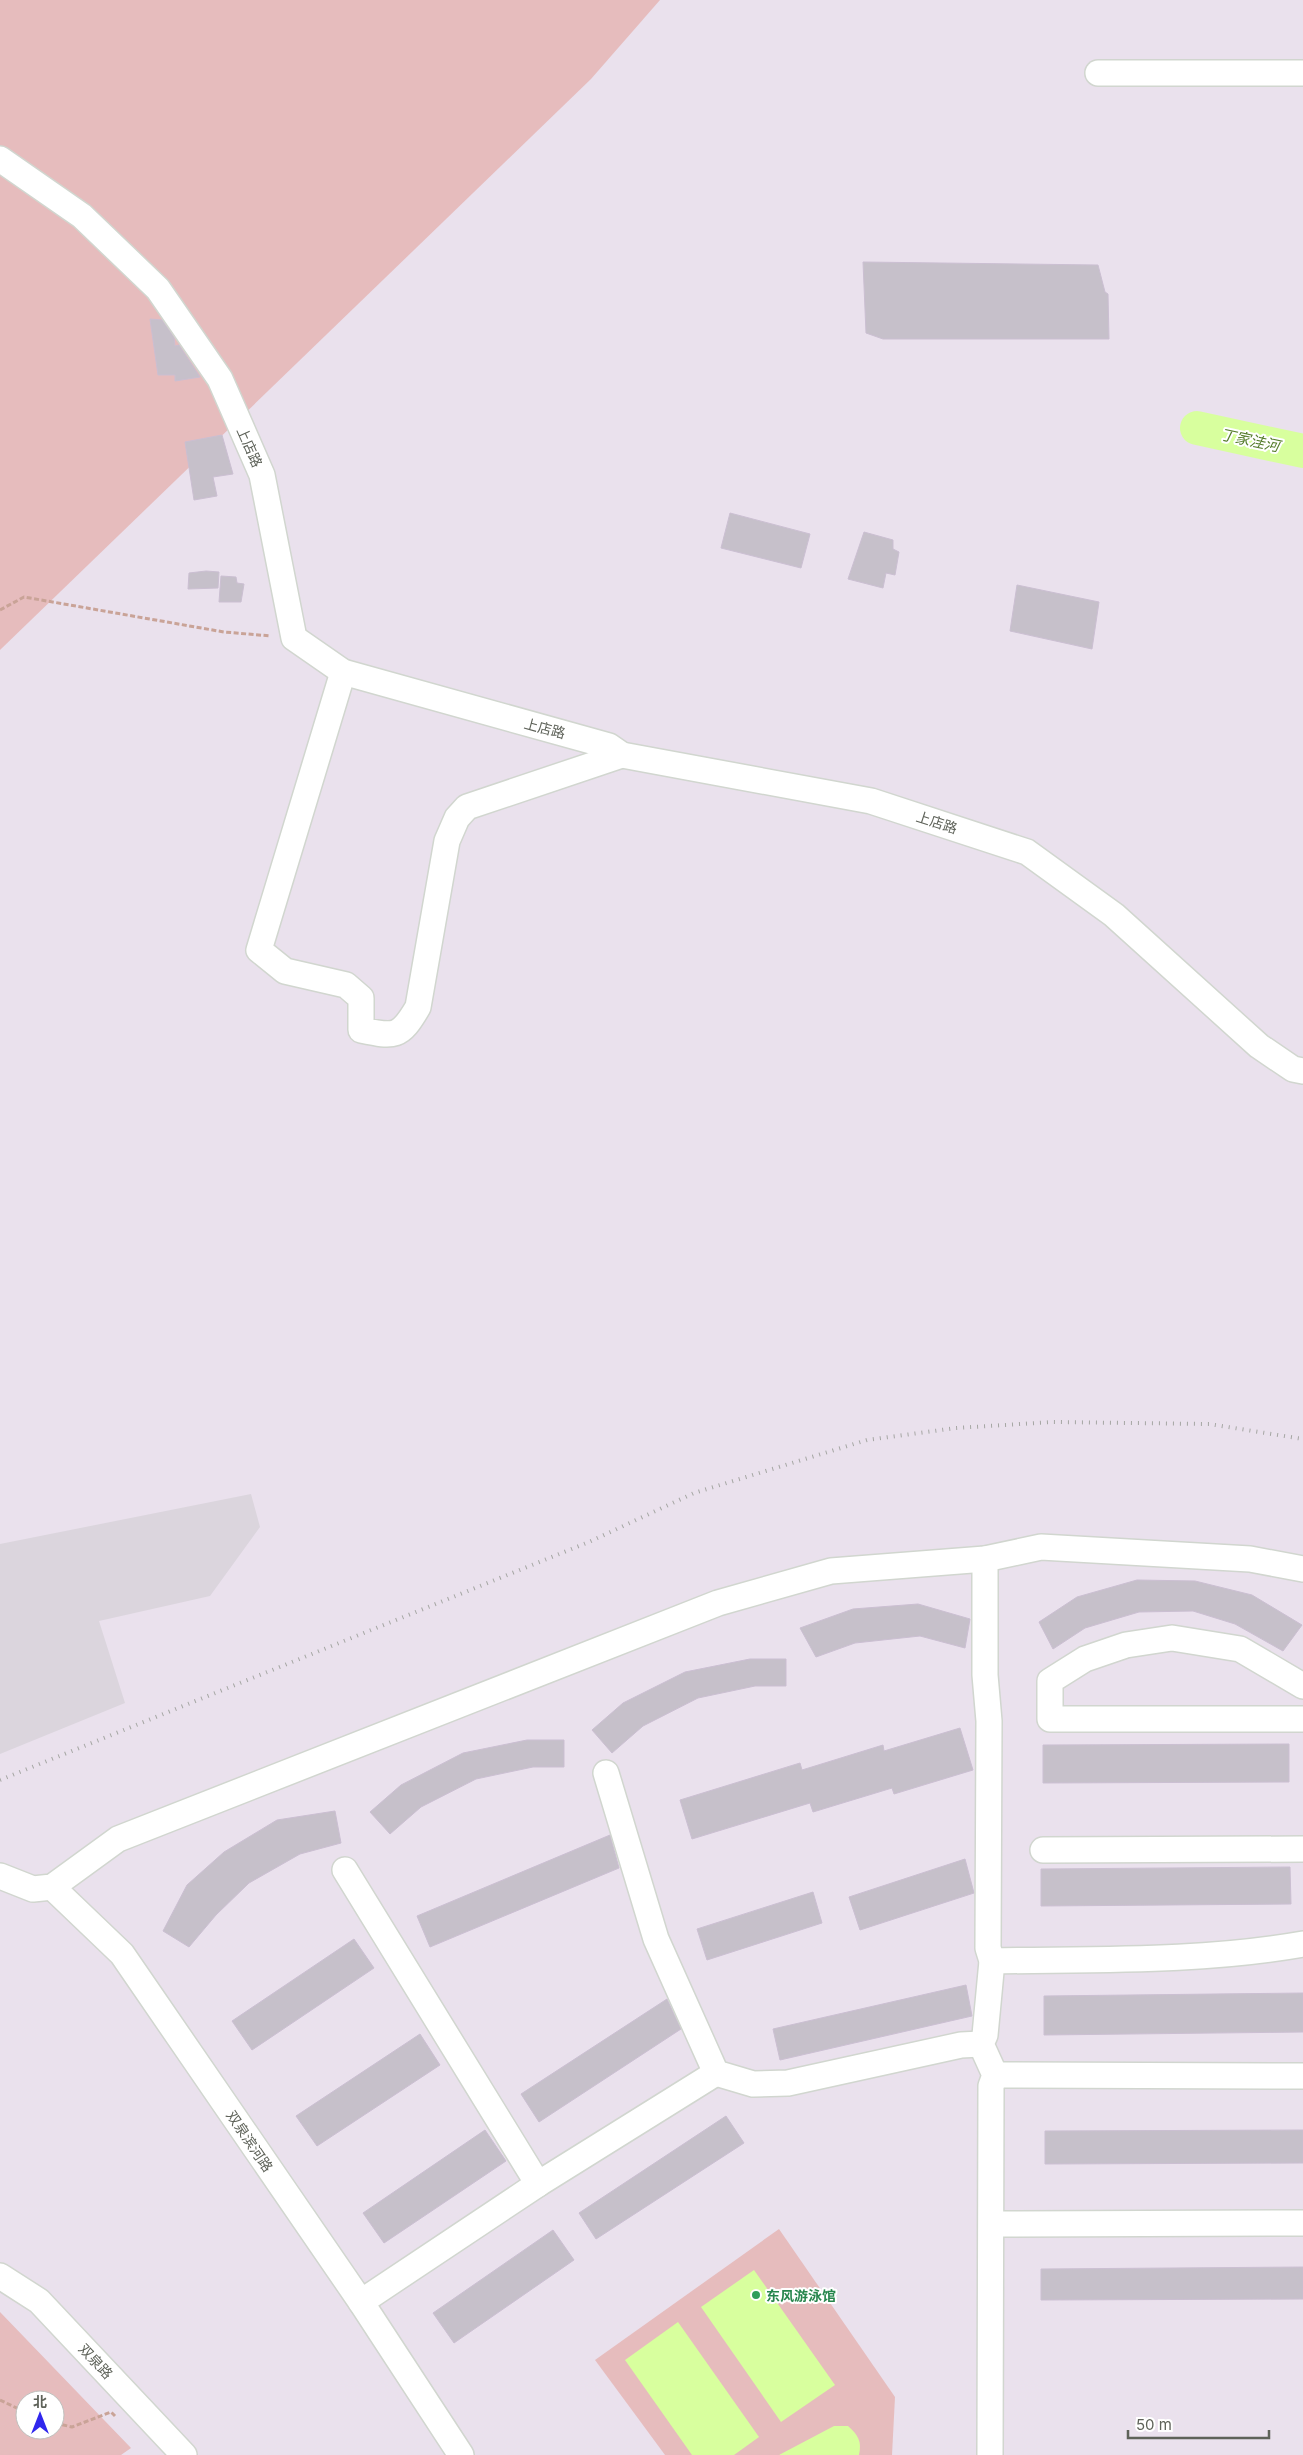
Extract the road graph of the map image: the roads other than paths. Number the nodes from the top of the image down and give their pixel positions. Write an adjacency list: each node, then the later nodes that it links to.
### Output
1 (1098, 73): 2 (street)
2 (1303, 73)
3 (0, 159): 4 (street, 上店路)
4 (343, 672): 5 (street, 上店路); 5 (street)
5 (622, 755): 6 (street, 上店路)
6 (1303, 1071)
7 (985, 1558): 8 (street); 16 (street); 18 (street)
8 (1303, 1569)
9 (1303, 1686): 10 (street)
10 (1303, 1719)
11 (606, 1773): 20 (street)
12 (1303, 1849): 13 (street)
13 (1043, 1850)
14 (345, 1870): 23 (street)
15 (0, 1876): 16 (street)
16 (52, 1887): 27 (street, 双泉滨河路)
17 (1303, 1944): 18 (street)
18 (992, 1961): 19 (street)
19 (981, 2044): 20 (street); 21 (street)
20 (716, 2073): 23 (street)
21 (994, 2075): 22 (street); 24 (street)
22 (1303, 2076)
23 (538, 2184): 27 (street)
24 (992, 2224): 25 (street); 30 (street)
25 (1303, 2224)
26 (0, 2276): 28 (street, 双泉路)
27 (361, 2302): 29 (street, 双泉滨河路)
28 (184, 2455)
29 (461, 2455)
30 (990, 2455)

